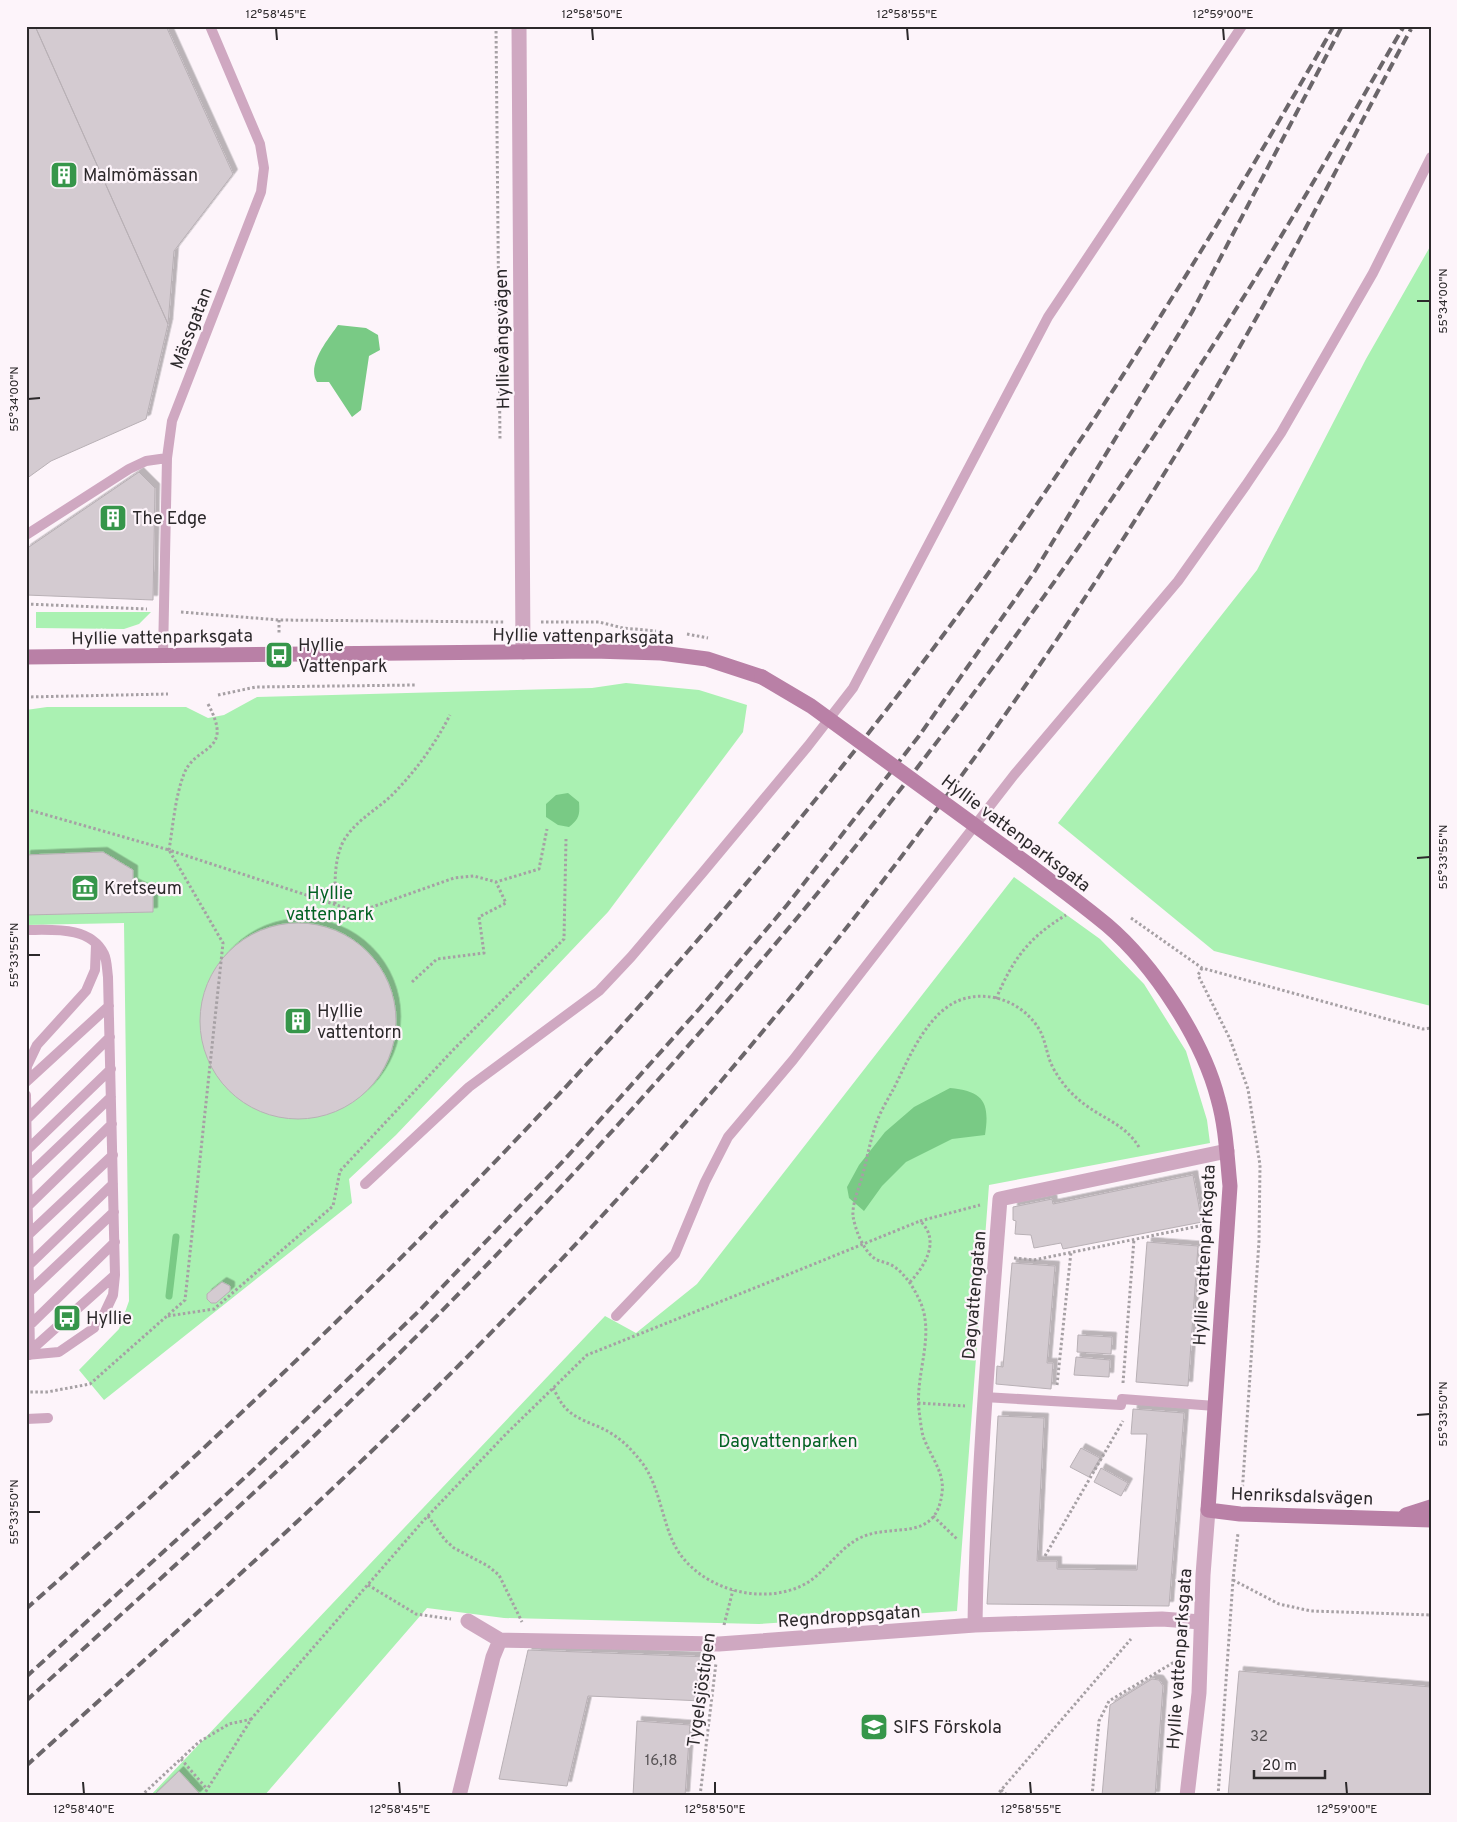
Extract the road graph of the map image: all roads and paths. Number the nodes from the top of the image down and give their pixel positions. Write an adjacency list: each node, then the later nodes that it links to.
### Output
1 (210, 26): 7 (lane, Mässgatan)
2 (496, 26): 6 (path)
3 (519, 26): 14 (street, Hyllievångsvägen)
4 (1242, 26): 50 (lane)
5 (1431, 157): 66 (lane)
6 (500, 443)
7 (167, 458): 8 (lane); 10 (lane, Mässgatan)
8 (26, 535)
9 (26, 604): 10 (path)
10 (165, 610): 12 (path); 15 (lane, Mässgatan)
11 (502, 614): 12 (path)
12 (279, 620): 13 (path)
13 (279, 641)
14 (523, 652): 15 (street, Hyllie vattenparksgata); 29 (street, Hyllie vattenparksgata, bridge)
15 (164, 656): 16 (street, Hyllie vattenparksgata)
16 (26, 657)
17 (416, 685): 19 (path)
18 (168, 694): 20 (path)
19 (218, 695)
20 (26, 697)
21 (208, 704): 26 (path)
22 (450, 715): 28 (path)
23 (26, 809): 26 (path)
24 (547, 829): 27 (path)
25 (566, 839): 65 (path)
26 (169, 850): 28 (path); 65 (path)
27 (496, 882): 28 (path); 33 (path)
28 (335, 904)
29 (1082, 906): 34 (path); 45 (street, Hyllie vattenparksgata)
30 (26, 930): 31 (lane)
31 (96, 945): 35 (lane); 39 (lane)
32 (1202, 968): 36 (path)
33 (412, 982)
34 (996, 999): 47 (path); 63 (path)
35 (109, 1006): 37 (lane); 39 (lane)
36 (1431, 1028)
37 (110, 1038): 38 (lane); 42 (lane)
38 (111, 1069): 41 (lane); 44 (lane)
39 (26, 1081)
40 (26, 1095): 42 (lane)
41 (111, 1097): 43 (lane); 48 (lane)
42 (27, 1119): 44 (lane)
43 (112, 1124): 46 (lane); 52 (lane)
44 (27, 1150): 48 (lane)
45 (1227, 1151): 47 (street); 54 (street, Hyllie vattenparksgata)
46 (113, 1155): 49 (lane); 56 (lane)
47 (1147, 1169): 51 (street)
48 (28, 1177): 52 (lane)
49 (113, 1184): 53 (lane); 61 (lane)
50 (365, 1184)
51 (1000, 1199): 55 (path); 60 (street, Dagvattengatan)
52 (28, 1206): 56 (lane)
53 (114, 1212): 58 (lane); 64 (lane)
54 (1228, 1220): 57 (path); 75 (street, Hyllie vattenparksgata)
55 (920, 1221): 63 (path); 69 (path, bridge)
56 (28, 1235): 61 (lane)
57 (1134, 1239): 59 (path); 73 (path)
58 (115, 1242): 62 (lane); 67 (lane)
59 (1071, 1252): 60 (path); 71 (path)
60 (996, 1257): 72 (street, Dagvattengatan)
61 (29, 1265): 64 (lane)
62 (116, 1275): 68 (lane); 68 (lane)
63 (910, 1282): 74 (path)
64 (29, 1292): 67 (lane)
65 (168, 1316): 70 (path)
66 (616, 1316)
67 (30, 1325): 68 (lane)
68 (29, 1353)
69 (552, 1388): 80 (path); 87 (path)
70 (26, 1392)
71 (1055, 1401): 72 (lane); 73 (lane)
72 (984, 1402): 74 (path); 84 (street, Dagvattengatan)
73 (1121, 1402): 75 (lane); 85 (path)
74 (918, 1403): 81 (path)
75 (1215, 1406): 79 (street, Hyllie vattenparksgata)
76 (48, 1418): 77 (lane)
77 (26, 1419)
78 (1431, 1507): 82 (street, Henriksdalsvägen)
79 (1208, 1510): 82 (street, Henriksdalsvägen); 90 (street, Hyllie vattenparksgata)
80 (428, 1516): 86 (path); 94 (path)
81 (933, 1516): 84 (path); 87 (path)
82 (1395, 1518): 83 (street, Henriksdalsvägen)
83 (1431, 1520)
84 (976, 1556): 91 (street, Dagvattengatan)
85 (1045, 1556)
86 (368, 1585): 89 (path); 97 (path)
87 (733, 1590): 95 (path, Tygelsjöstigen)
88 (1431, 1615): 109 (path)
89 (468, 1621): 93 (street)
90 (1201, 1622): 91 (street, Regndroppsgatan); 96 (street, Hyllie vattenparksgata)
91 (975, 1625): 95 (street, Regndroppsgatan)
92 (1135, 1634): 100 (path)
93 (500, 1640): 94 (street, Regndroppsgatan); 103 (street)
94 (529, 1640): 95 (street, Regndroppsgatan)
95 (719, 1644): 104 (path, Tygelsjöstigen)
96 (1200, 1647): 107 (path); 108 (street, Hyllie vattenparksgata)
97 (252, 1718): 98 (path); 99 (path)
98 (181, 1759): 99 (path); 101 (path)
99 (207, 1789): 102 (path)
100 (1001, 1790): 105 (path); 106 (path)
101 (140, 1796)
102 (203, 1796)
103 (459, 1796)
104 (700, 1796)
105 (996, 1796)
106 (1008, 1796)
107 (1092, 1796)
108 (1186, 1796)
109 (1218, 1796)

